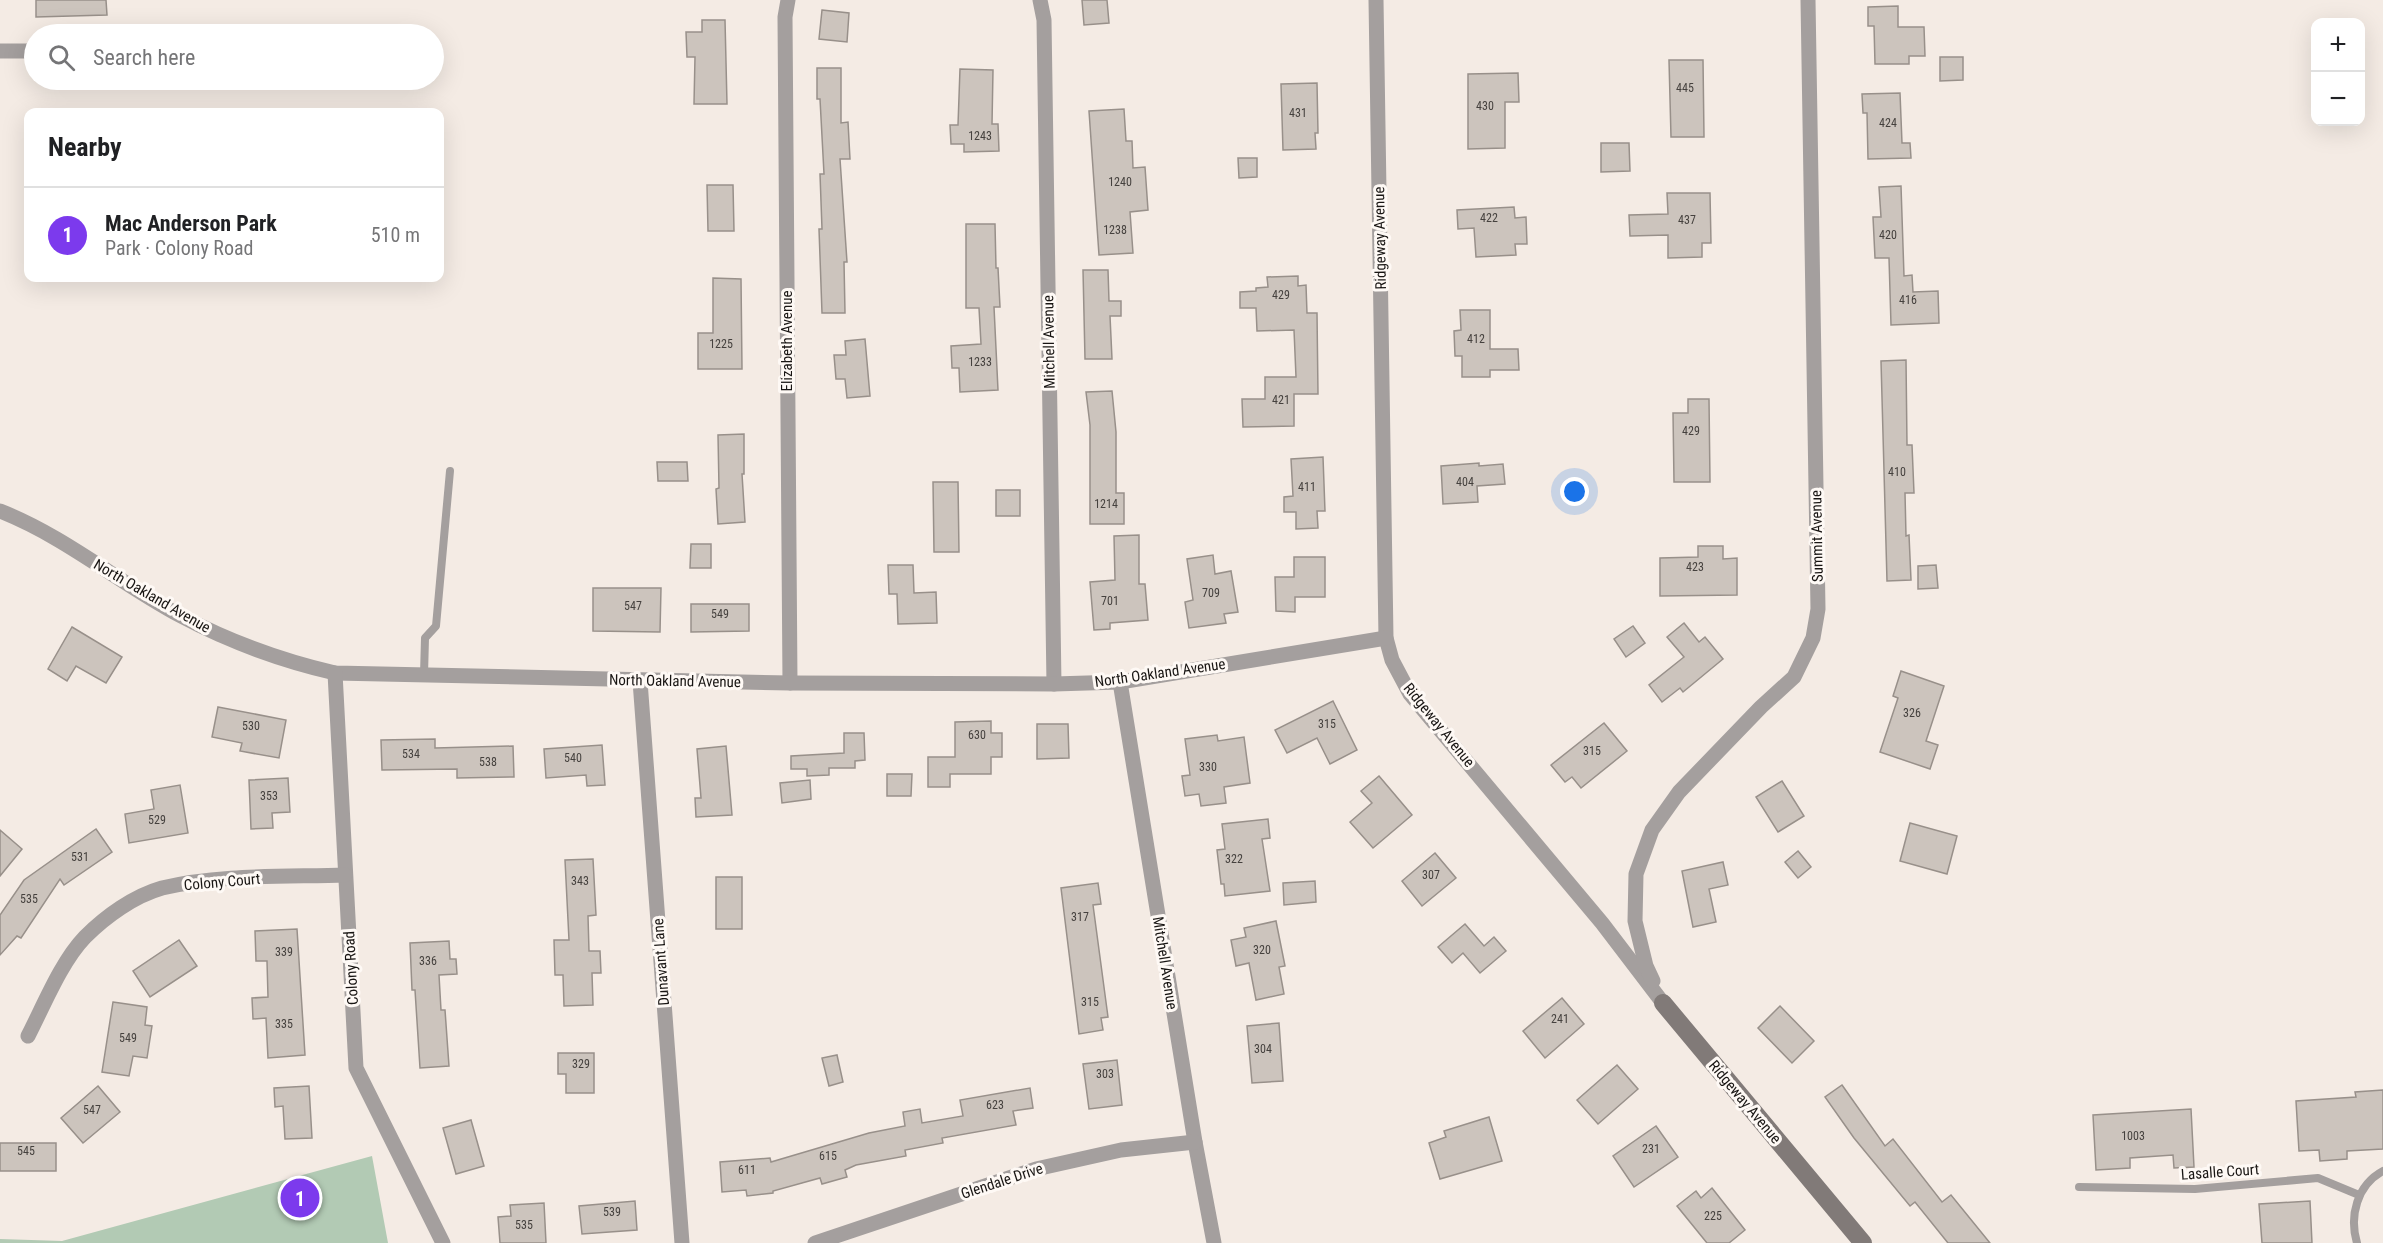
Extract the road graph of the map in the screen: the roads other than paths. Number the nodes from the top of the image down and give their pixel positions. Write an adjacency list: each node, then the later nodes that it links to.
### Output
1 (788, 0): 14 (street, Elizabeth Avenue)
2 (1040, 0): 15 (street, Mitchell Avenue)
3 (1376, 0): 9 (street, Ridgeway Avenue)
4 (1808, 0): 17 (street, Summit Avenue)
5 (0, 51): 6 (street)
6 (24, 51)
7 (450, 471): 11 (lane)
8 (0, 511): 10 (street, North Oakland Avenue)
9 (1386, 638): 13 (street, North Oakland Avenue); 17 (street, Ridgeway Avenue)
10 (335, 673): 11 (street, North Oakland Avenue); 16 (street, Colony Road)
11 (424, 675): 12 (street, North Oakland Avenue)
12 (640, 681): 14 (street, North Oakland Avenue); 24 (street, Dunavant Lane)
13 (1120, 682): 15 (street, North Oakland Avenue); 19 (street, Mitchell Avenue)
14 (790, 683): 15 (street, North Oakland Avenue)
15 (1054, 684)
16 (345, 875): 18 (street, Colony Court); 23 (street, Colony Road)
17 (1663, 1003): 27 (street, Ridgeway Avenue)
18 (28, 1036)
19 (1195, 1142): 25 (street, Glendale Drive); 26 (street, Mitchell Avenue)
20 (2383, 1171): 22 (lane)
21 (2079, 1187): 22 (lane, Lasalle Court)
22 (2359, 1195): 28 (lane)
23 (443, 1243)
24 (682, 1243)
25 (815, 1243)
26 (1214, 1243)
27 (1863, 1243)
28 (2357, 1243)

